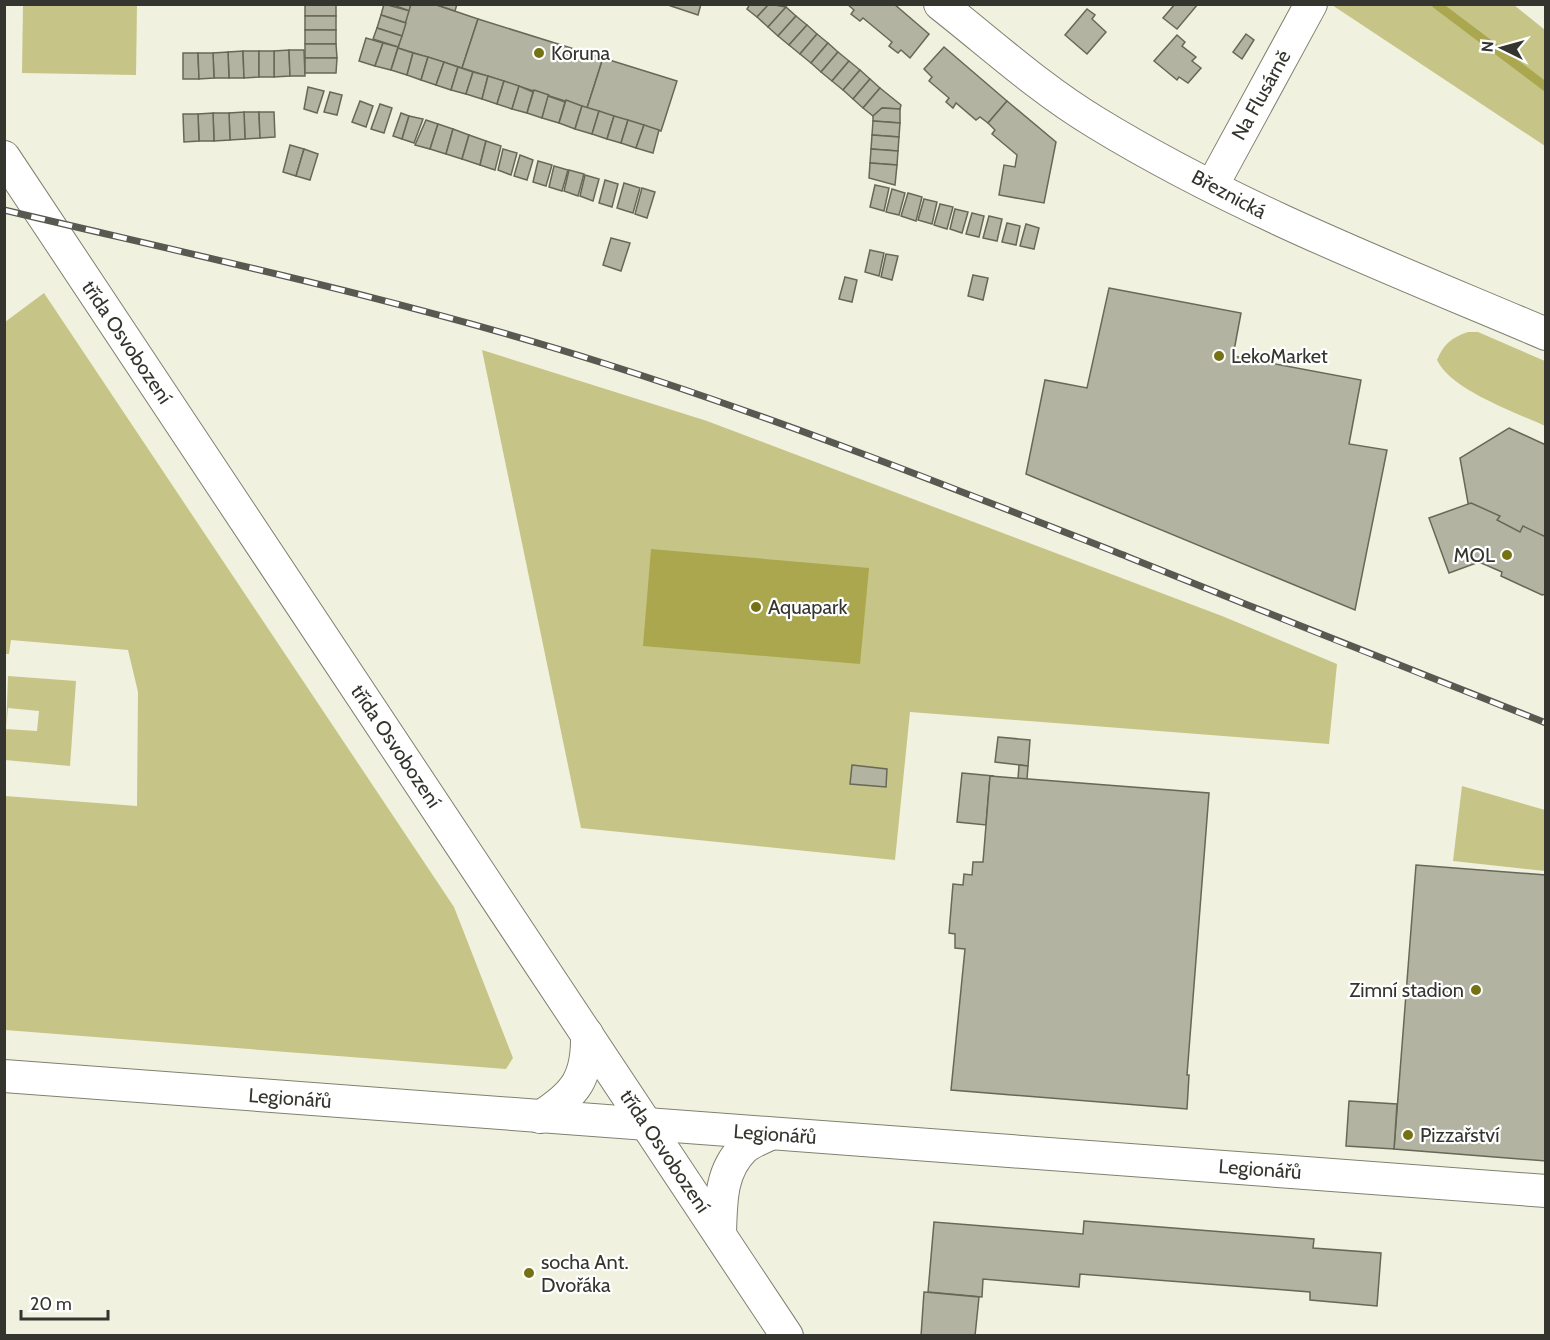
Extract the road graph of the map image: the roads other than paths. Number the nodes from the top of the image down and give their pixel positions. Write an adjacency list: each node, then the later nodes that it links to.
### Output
1 (940, 4): 4 (street, Březnická)
2 (1311, 4): 4 (street, Na Flusárně)
3 (4, 157): 6 (street, třída Osvobození)
4 (1212, 186): 5 (street, Březnická)
5 (1545, 334)
6 (587, 1034): 8 (street); 9 (street, třída Osvobození)
7 (4, 1076): 8 (street, Legionářů)
8 (540, 1118): 9 (street, Legionářů)
9 (647, 1125): 10 (street, Legionářů); 12 (street, třída Osvobození)
10 (770, 1134): 11 (street, Legionářů); 12 (street)
11 (1545, 1191)
12 (720, 1234): 13 (street, třída Osvobození)
13 (781, 1331)

